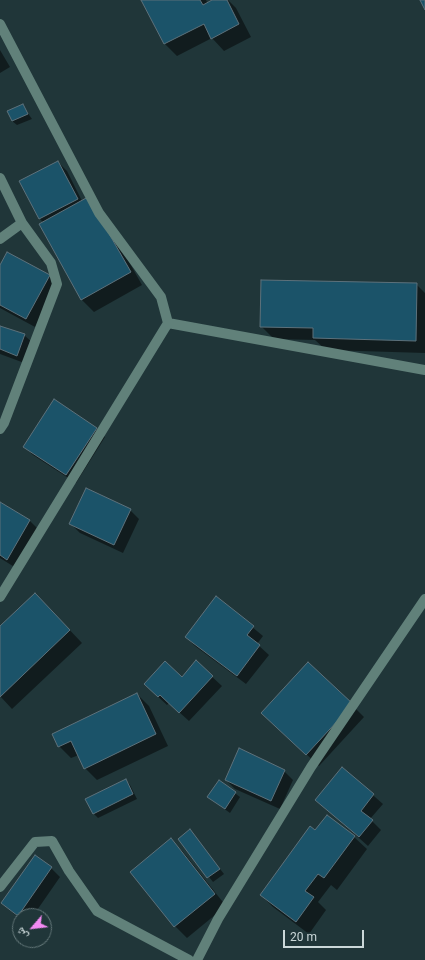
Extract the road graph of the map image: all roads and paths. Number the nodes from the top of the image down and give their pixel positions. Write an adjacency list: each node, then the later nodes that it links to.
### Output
1 (0, 24): 5 (street)
2 (0, 178): 3 (street)
3 (22, 224): 4 (street); 7 (street)
4 (0, 239)
5 (168, 323): 6 (street); 8 (street)
6 (425, 370)
7 (0, 428)
8 (0, 597)
9 (425, 599): 12 (street)
10 (0, 887): 11 (street)
11 (189, 960)
12 (197, 960)

